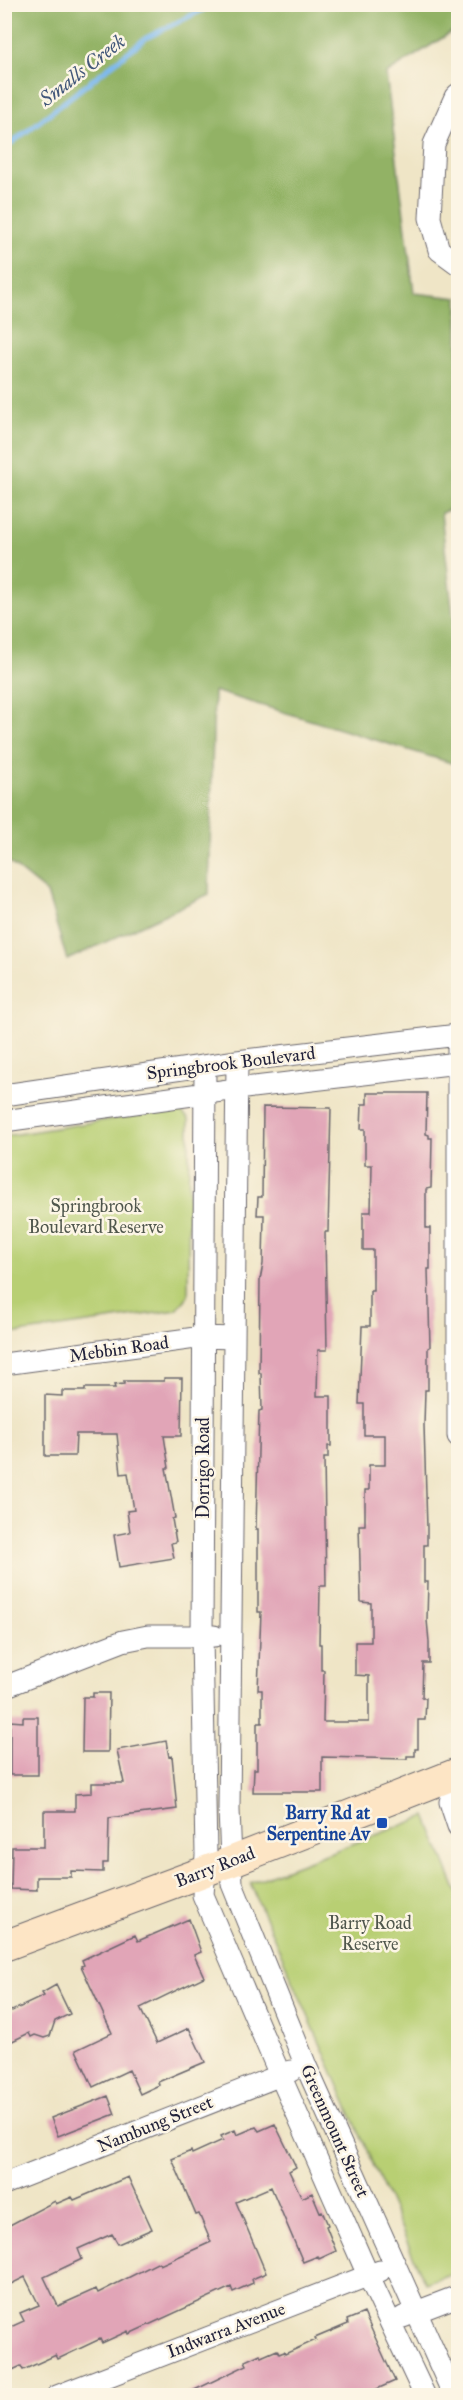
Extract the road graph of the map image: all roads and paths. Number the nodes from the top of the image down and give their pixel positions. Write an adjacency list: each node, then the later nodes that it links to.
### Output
1 (459, 94): 2 (street)
2 (459, 264)
3 (459, 1036): 4 (street, Springbrook Boulevard); 5 (street)
4 (237, 1061): 6 (street, Springbrook Boulevard); 7 (street, Dorrigo Road)
5 (458, 1063): 7 (street, Springbrook Boulevard); 14 (street)
6 (205, 1066): 8 (street, Dorrigo Road); 9 (street, Springbrook Boulevard)
7 (236, 1089): 8 (street, Springbrook Boulevard); 12 (street, Dorrigo Road)
8 (205, 1094): 10 (street, Springbrook Boulevard); 11 (street, Dorrigo Road)
9 (4, 1095)
10 (4, 1121)
11 (203, 1337): 12 (street, Mebbin Road); 13 (street, Mebbin Road); 15 (street, Dorrigo Road)
12 (233, 1338): 16 (street, Dorrigo Road)
13 (4, 1364)
14 (459, 1436)
15 (202, 1636): 16 (street); 17 (street); 20 (street, Dorrigo Road)
16 (231, 1636): 20 (street, Dorrigo Road)
17 (4, 1687)
18 (459, 1775): 19 (street); 20 (street, Barry Road)
19 (459, 1826)
20 (217, 1867): 21 (street, Barry Road); 22 (street, Greenmount Street); 23 (street, Greenmount Street)
21 (4, 1946)
22 (306, 2066): 23 (street, Nambung Street); 25 (street, Greenmount Street)
23 (280, 2075): 24 (street, Nambung Street); 26 (street, Greenmount Street)
24 (4, 2184)
25 (394, 2266): 26 (street, Indwarra Avenue); 28 (street, Greenmount Street)
26 (368, 2276): 29 (street, Greenmount Street); 30 (street, Indwarra Avenue)
27 (459, 2296): 28 (street)
28 (415, 2312): 29 (street); 32 (street, Greenmount Street)
29 (392, 2322): 31 (street, Greenmount Street)
30 (57, 2396)
31 (425, 2396)
32 (454, 2396)

